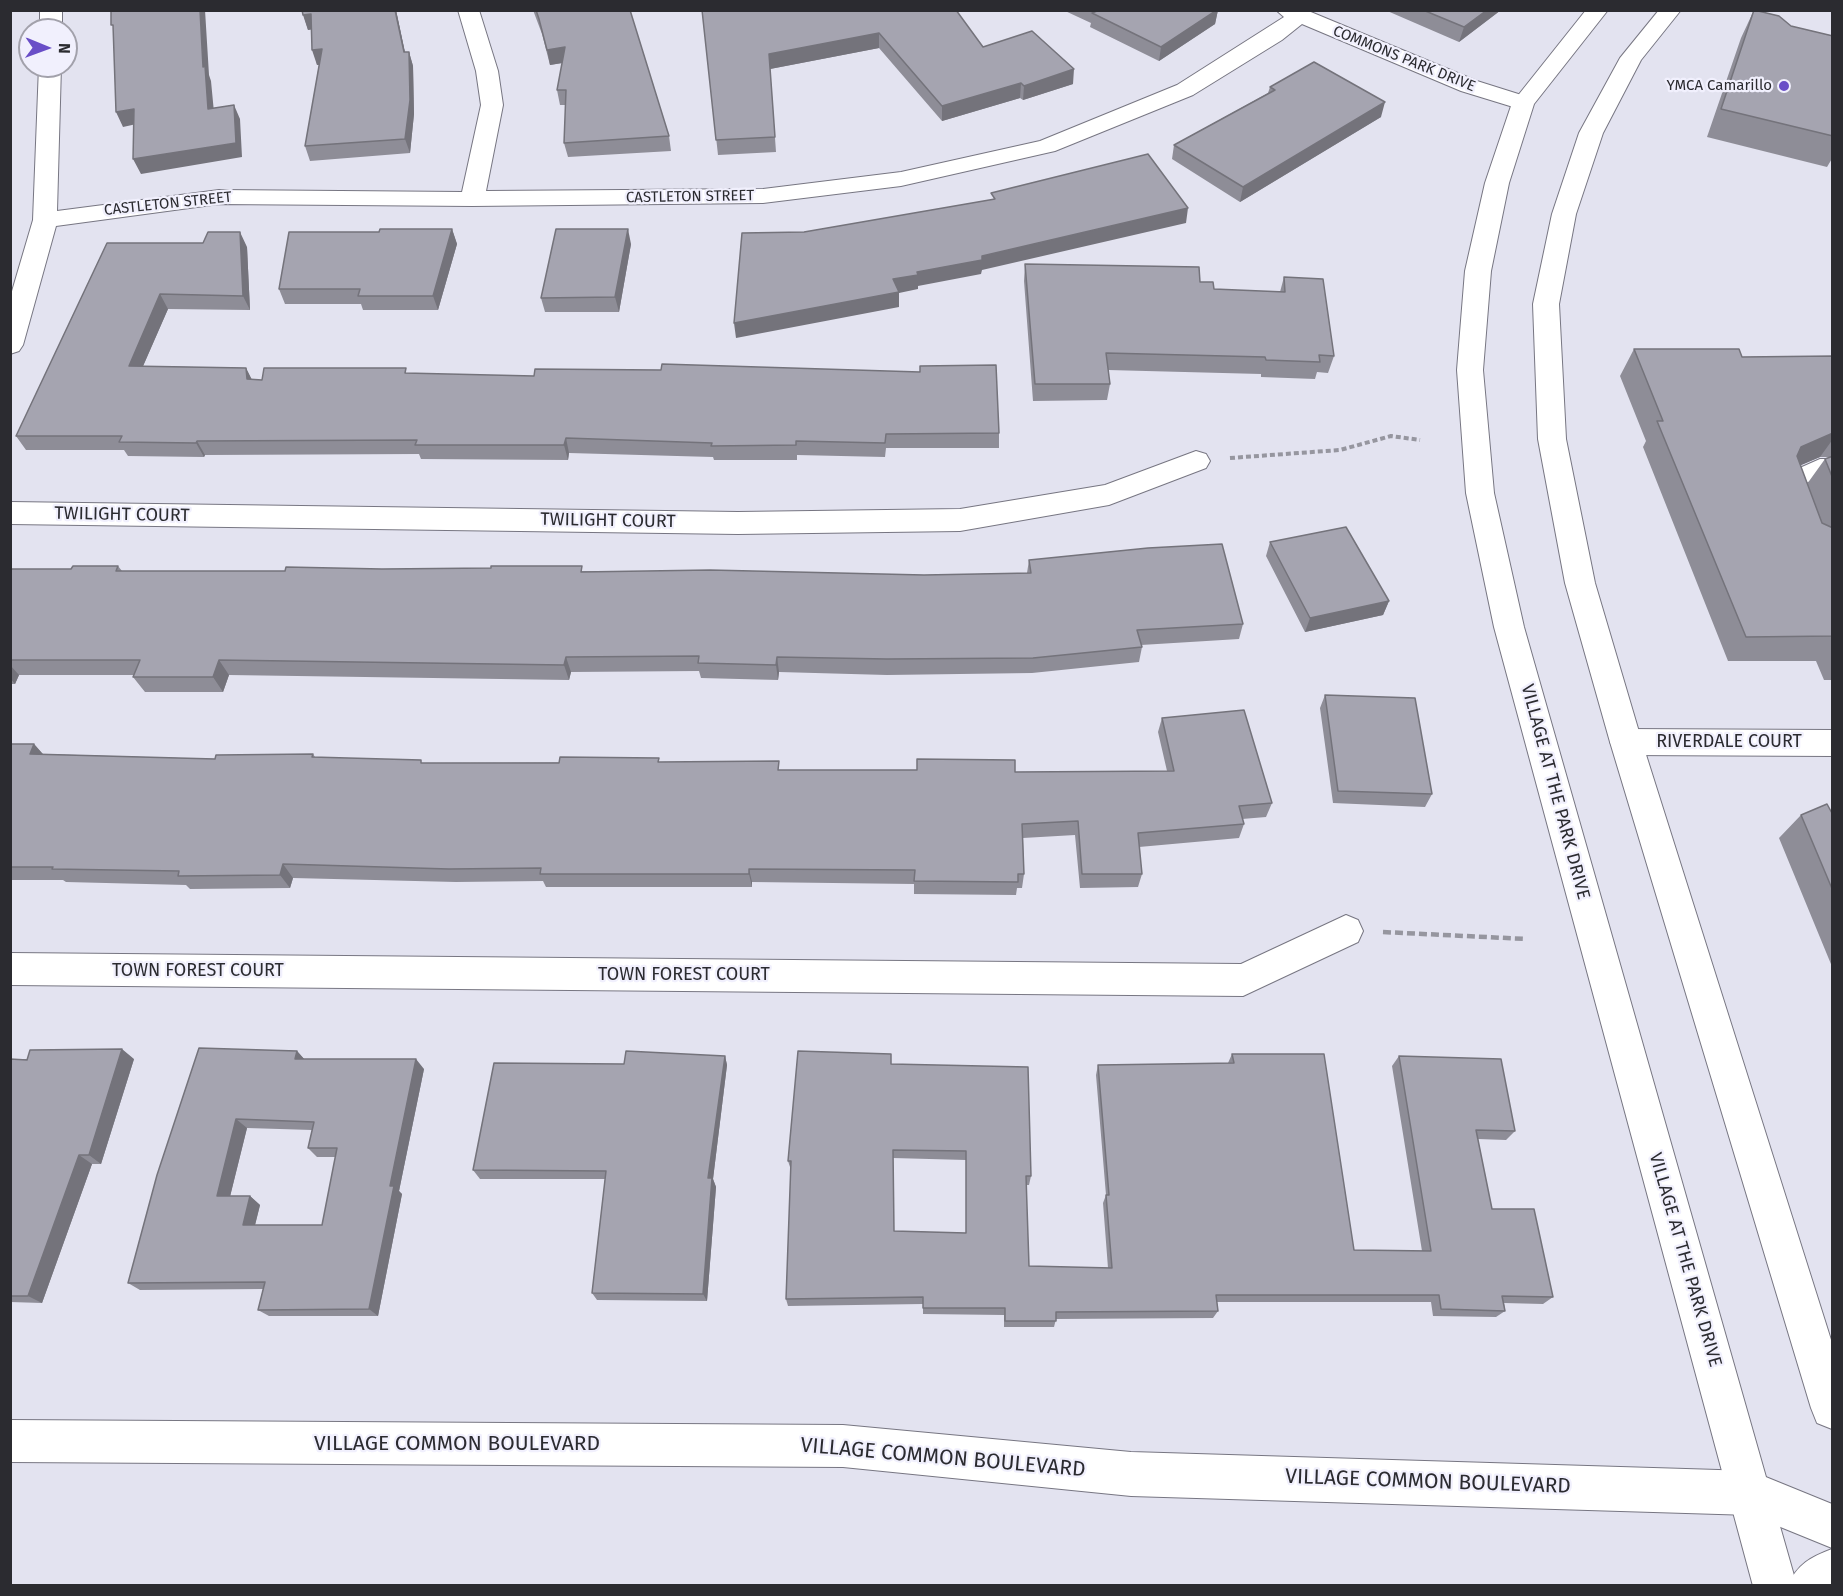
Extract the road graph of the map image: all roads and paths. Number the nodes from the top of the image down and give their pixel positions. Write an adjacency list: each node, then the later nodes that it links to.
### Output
1 (468, 10): 7 (street)
2 (1671, 10): 15 (street)
3 (1596, 11): 6 (street, VILLAGE AT THE PARK DRIVE)
4 (1292, 13): 6 (street, COMMONS PARK DRIVE); 7 (street, CASTLETON STREET)
5 (50, 78): 8 (street)
6 (1523, 103): 22 (street, VILLAGE AT THE PARK DRIVE)
7 (472, 199): 8 (street, CASTLETON STREET)
8 (45, 220): 9 (street)
9 (10, 345)
10 (1420, 440): 11 (path)
11 (1196, 461): 13 (street, TWILIGHT COURT)
12 (1833, 467): 14 (lane)
13 (10, 513)
14 (1833, 553)
15 (1626, 742): 16 (street, RIVERDALE COURT); 20 (street)
16 (1833, 743)
17 (1346, 931): 18 (path); 19 (street, TOWN FOREST COURT)
18 (1526, 939)
19 (10, 969)
20 (1833, 1408)
21 (10, 1441): 22 (street, VILLAGE COMMON BOULEVARD)
22 (1751, 1493): 23 (street, VILLAGE COMMON BOULEVARD); 25 (street, VILLAGE AT THE PARK DRIVE)
23 (1833, 1526)
24 (1833, 1571): 26 (street)
25 (1775, 1586)
26 (1810, 1586)

